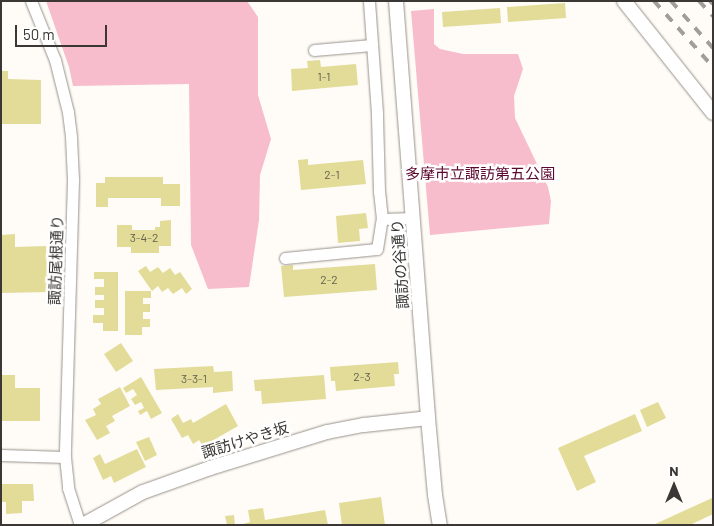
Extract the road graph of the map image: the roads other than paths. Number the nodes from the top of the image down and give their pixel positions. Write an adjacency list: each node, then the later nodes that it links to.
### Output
1 (31, 1): 13 (street, 諏訪尾根通り)
2 (369, 1): 5 (street)
3 (396, 1): 8 (street, 諏訪の谷通り)
4 (624, 1): 7 (street)
5 (372, 45): 6 (street); 9 (street)
6 (314, 50)
7 (713, 113)
8 (413, 218): 9 (street); 11 (street, 諏訪の谷通り)
9 (382, 219): 10 (street)
10 (284, 258)
11 (428, 418): 14 (street, 諏訪けやき坂); 15 (street, 諏訪の谷通り)
12 (1, 455): 13 (street)
13 (65, 457): 14 (street, 諏訪尾根通り)
14 (81, 525)
15 (440, 525)

